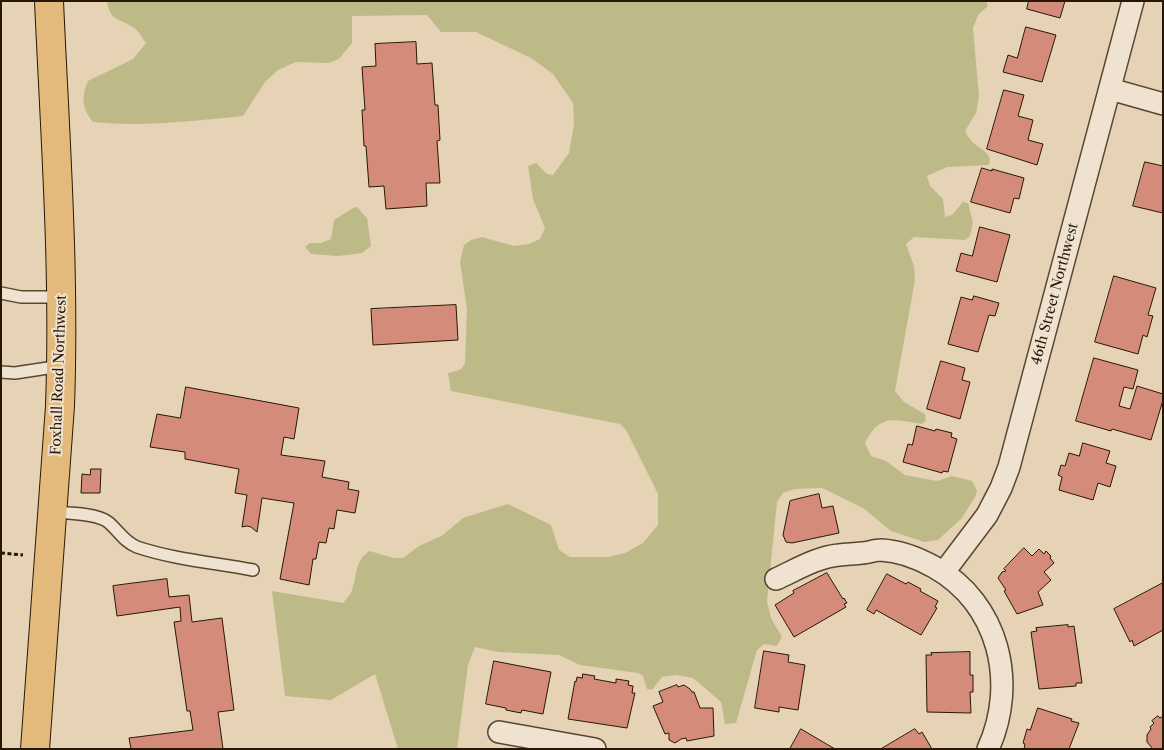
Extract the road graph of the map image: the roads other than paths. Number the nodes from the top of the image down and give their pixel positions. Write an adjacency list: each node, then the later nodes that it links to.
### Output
1 (48, 1): 6 (main road, Foxhall Road Northwest)
2 (1133, 1): 3 (street, 46th Street Northwest)
3 (1110, 89): 4 (street); 11 (street, 46th Street Northwest)
4 (1163, 104)
5 (1, 292): 6 (lane)
6 (62, 297): 7 (main road, Foxhall Road Northwest)
7 (61, 366): 8 (lane); 9 (main road, Foxhall Road Northwest)
8 (1, 372)
9 (52, 512): 10 (lane); 14 (main road, Foxhall Road Northwest)
10 (253, 570)
11 (944, 572): 12 (street); 16 (street)
12 (776, 579)
13 (499, 732): 15 (street)
14 (35, 749)
15 (595, 749)
16 (988, 749)

